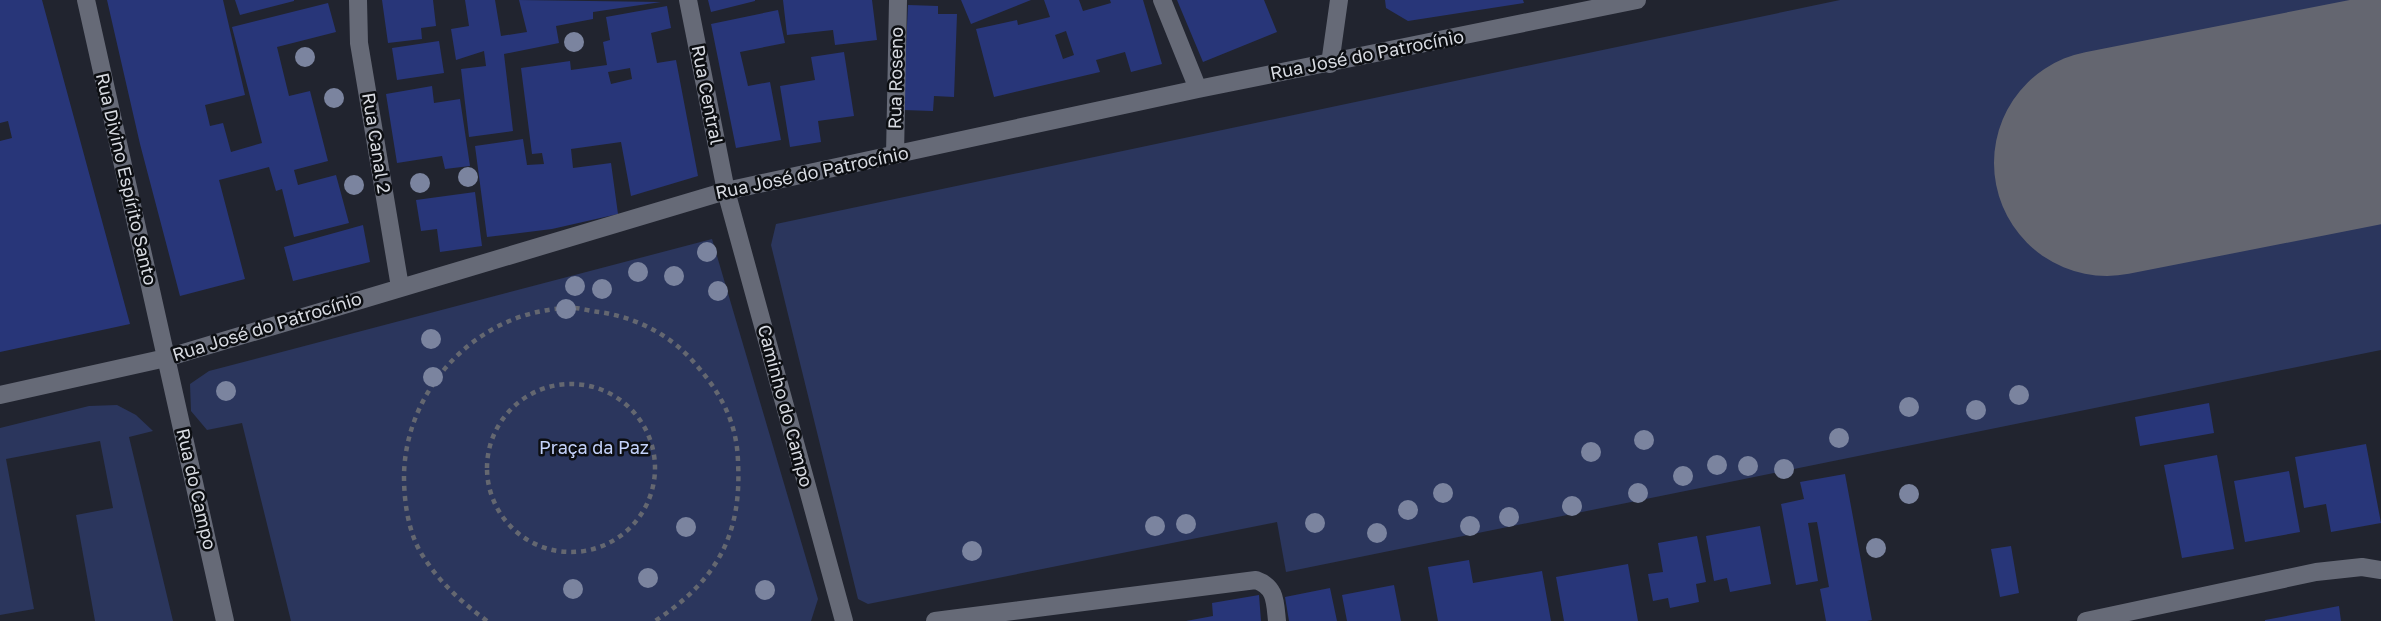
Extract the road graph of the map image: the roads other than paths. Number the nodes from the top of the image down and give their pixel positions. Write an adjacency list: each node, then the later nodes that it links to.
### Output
1 (86, 0): 13 (street, Rua Divino Espírito Santo)
2 (358, 0): 12 (street, Rua Canal 2)
3 (688, 0): 11 (street, Rua Central)
4 (898, 0): 10 (street, Rua Roseno)
5 (1162, 0): 9 (street)
6 (1339, 0): 8 (street)
7 (1637, 0): 8 (street, Rua José do Patrocínio)
8 (1330, 64): 9 (street, Rua José do Patrocínio)
9 (1198, 89): 10 (street, Rua José do Patrocínio)
10 (895, 155): 11 (street, Rua José do Patrocínio)
11 (726, 191): 12 (street, Rua José do Patrocínio); 17 (street, Caminho do Campo)
12 (400, 287): 13 (street, Rua José do Patrocínio)
13 (166, 358): 14 (street, Rua José do Patrocínio); 16 (street, Rua do Campo)
14 (0, 395)
15 (2381, 570): 20 (street)
16 (225, 621)
17 (844, 621)
18 (935, 621): 19 (street)
19 (1277, 621)
20 (2086, 621)

